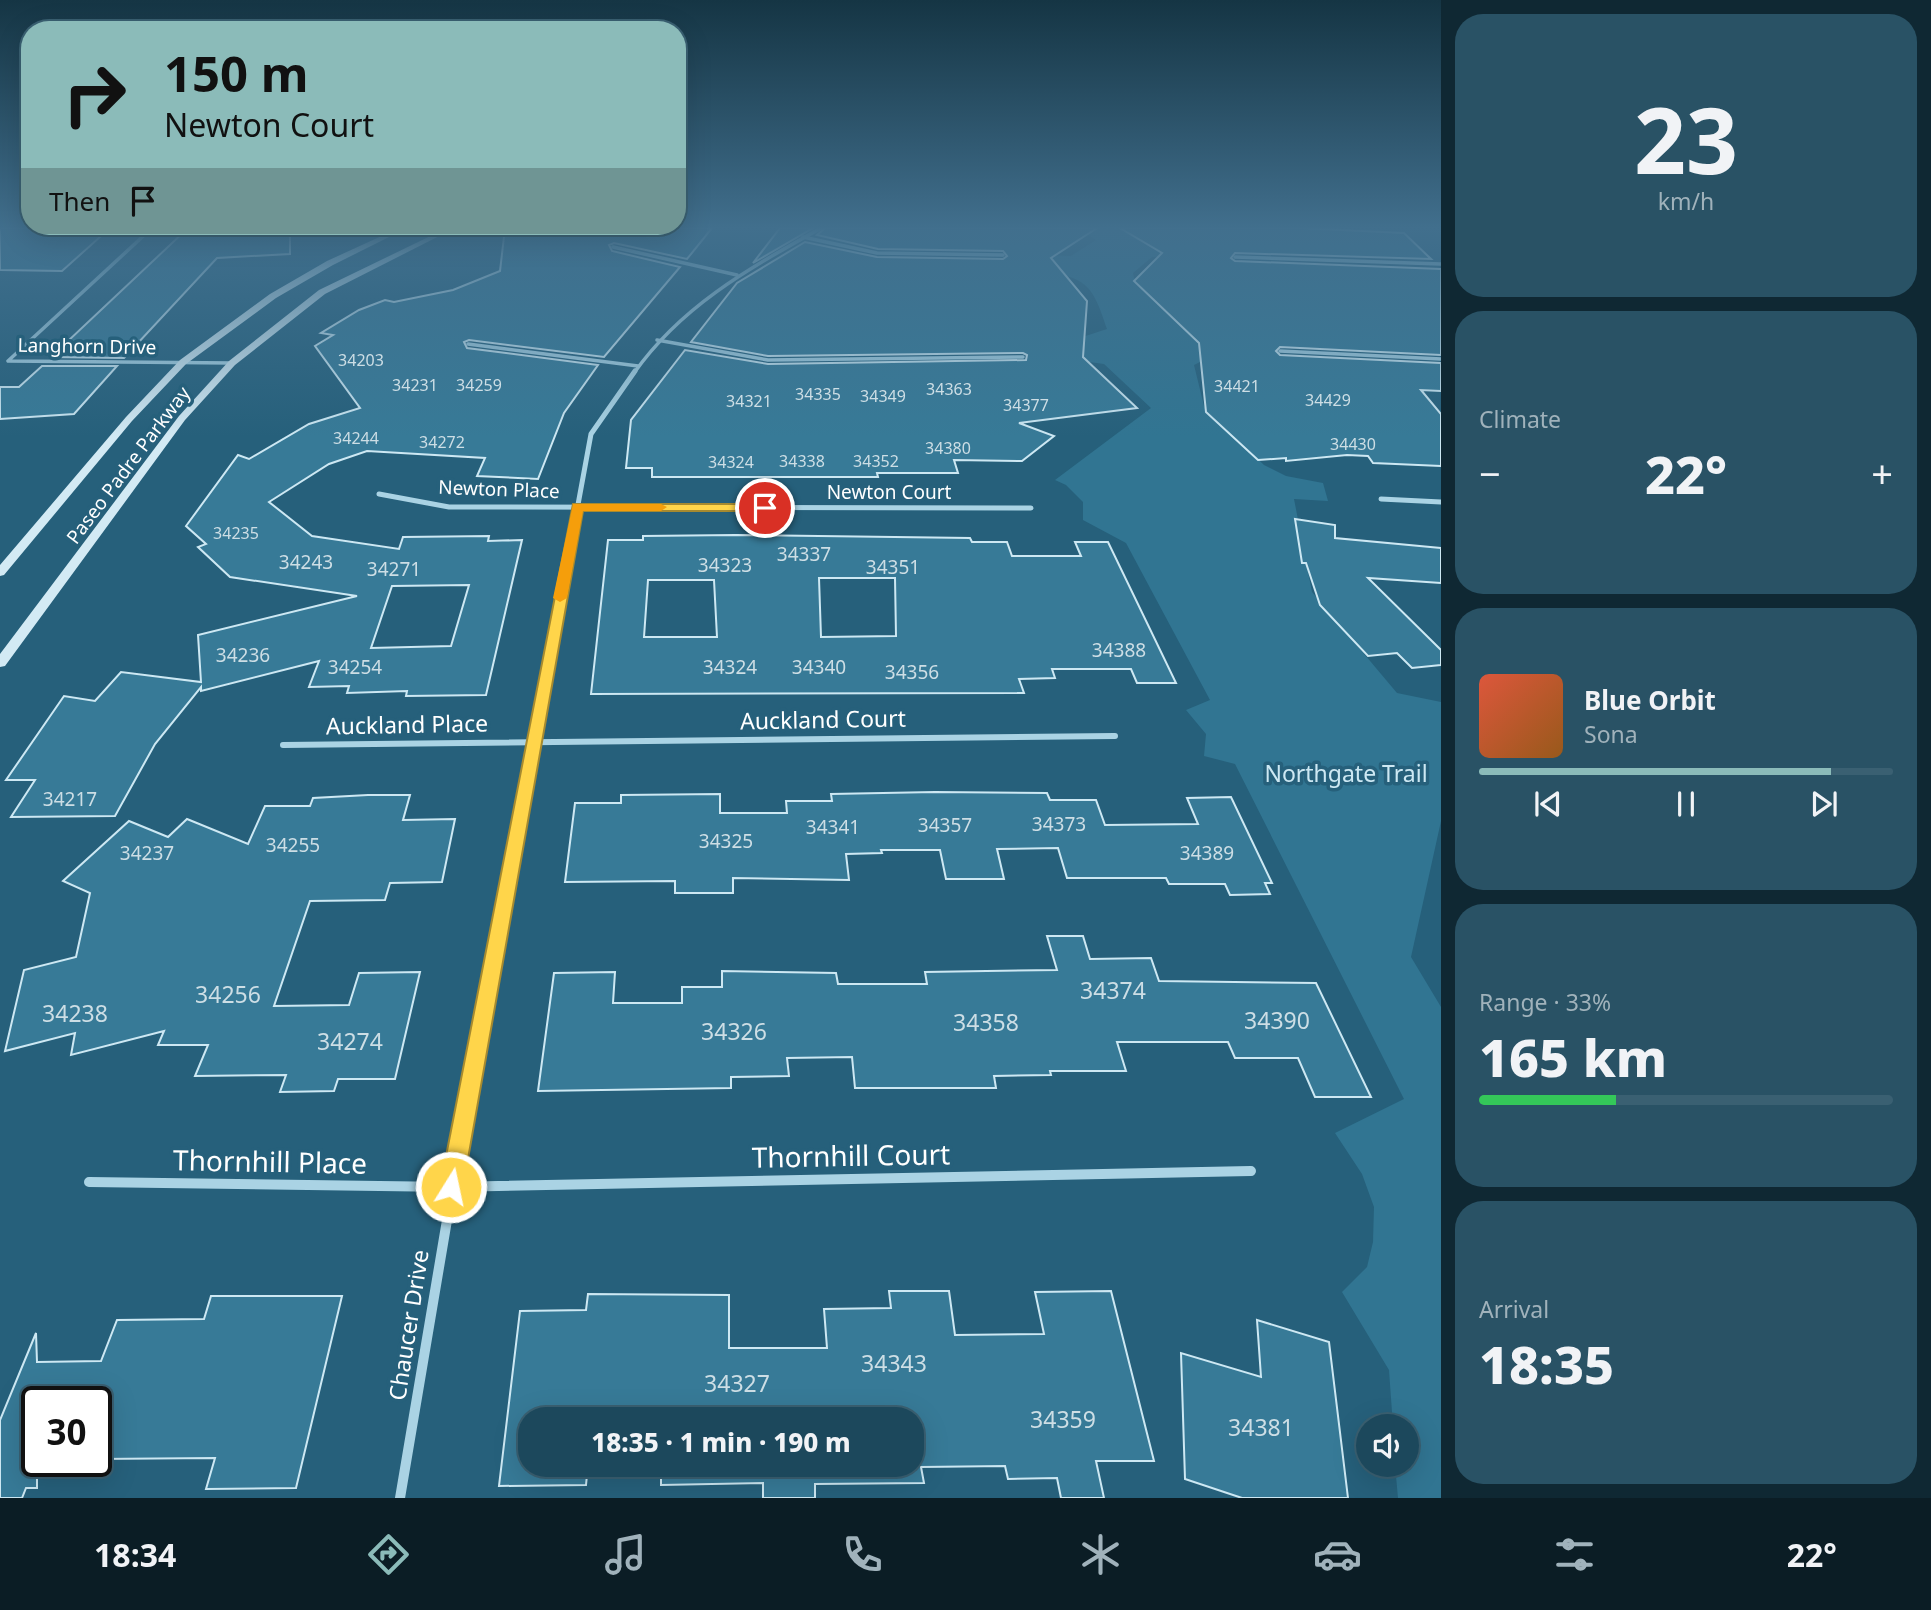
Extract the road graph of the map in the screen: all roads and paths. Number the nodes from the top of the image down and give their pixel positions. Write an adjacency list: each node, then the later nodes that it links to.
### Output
1 (76, 298): 10 (street, Langhorn Drive)
2 (270, 298): 10 (main road, Paseo Padre Parkway)
3 (315, 298): 11 (main road, Paseo Padre Parkway)
4 (709, 298): 5 (street, Chaucer Drive)
5 (657, 340): 8 (street); 12 (street, Chaucer Drive)
6 (468, 344): 12 (street)
7 (1280, 351): 9 (street)
8 (1023, 357)
9 (1441, 359)
10 (183, 362): 11 (street, Langhorn Drive); 18 (main road, Paseo Padre Parkway)
11 (232, 363): 19 (main road, Paseo Padre Parkway)
12 (638, 366): 16 (street, Chaucer Drive)
13 (379, 494): 16 (street, Newton Place)
14 (1381, 499): 15 (street)
15 (1441, 502)
16 (578, 507): 17 (street, Newton Court); 21 (street, Chaucer Drive)
17 (1031, 508)
18 (0, 572)
19 (0, 663)
20 (1115, 736): 21 (street, Auckland Court)
21 (531, 743): 22 (street, Auckland Place); 25 (street, Chaucer Drive)
22 (284, 746)
23 (1251, 1171): 25 (street, Thornhill Court)
24 (89, 1182): 25 (street, Thornhill Place)
25 (451, 1187): 26 (street, Chaucer Drive)
26 (400, 1498)

